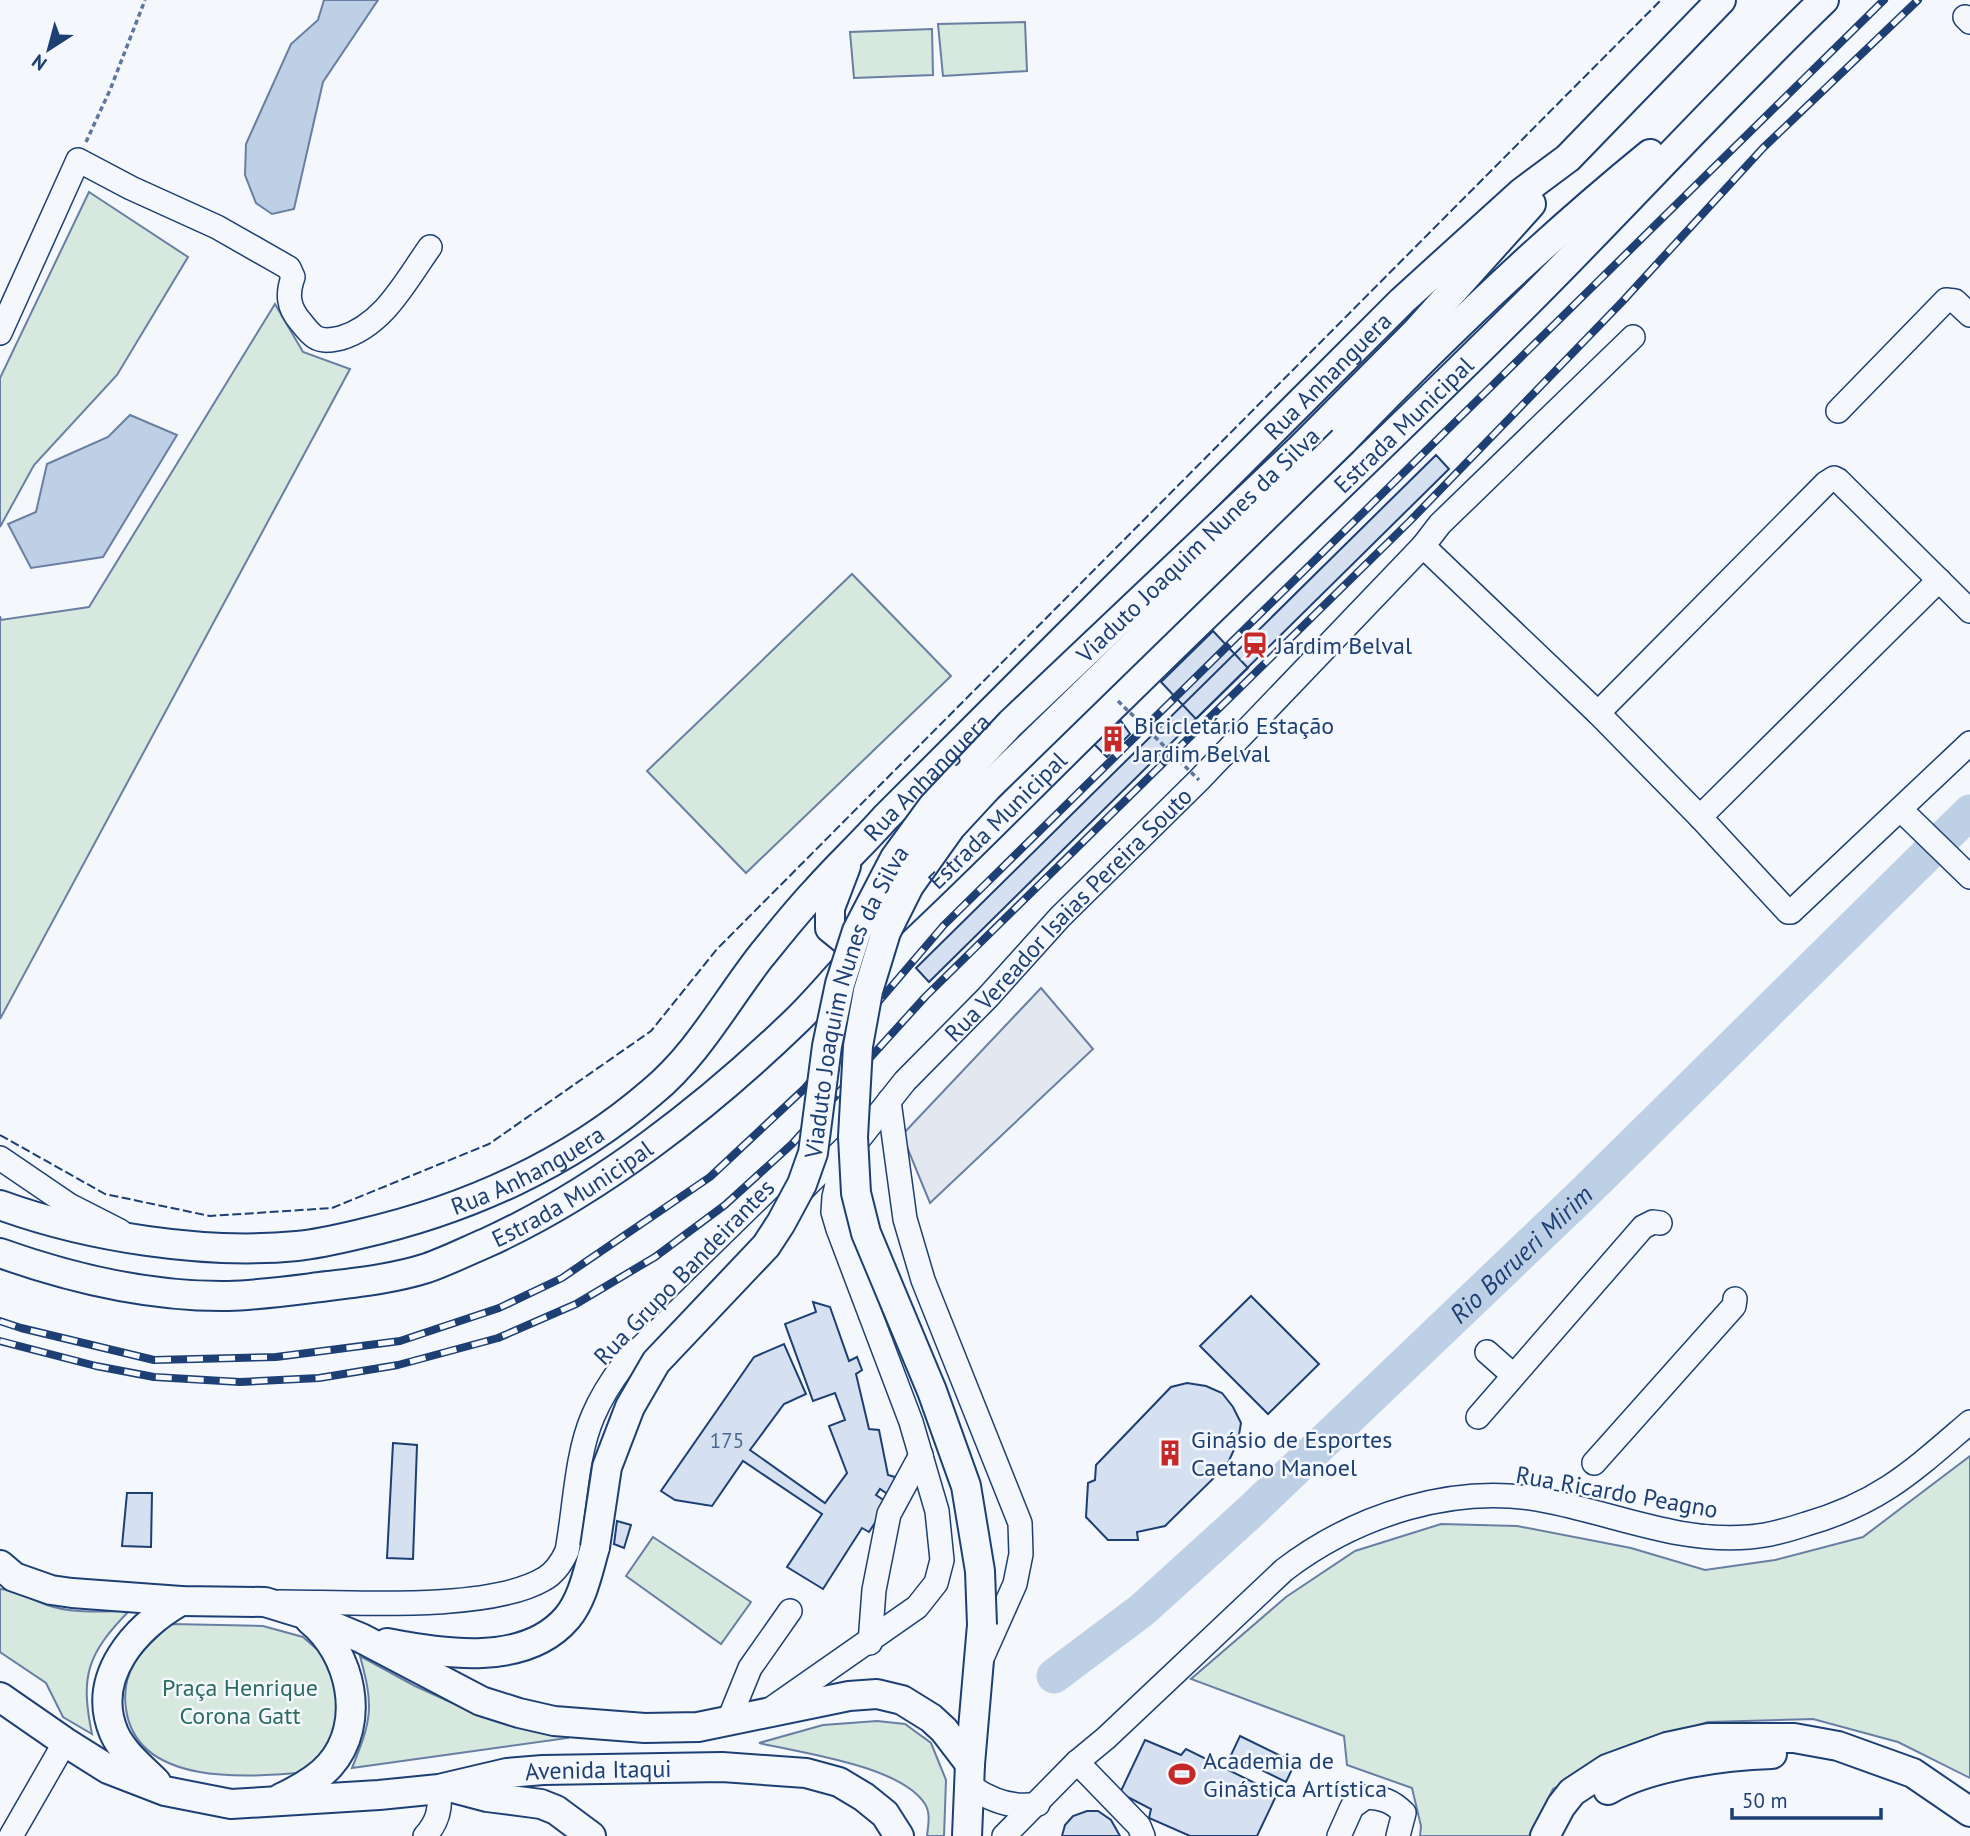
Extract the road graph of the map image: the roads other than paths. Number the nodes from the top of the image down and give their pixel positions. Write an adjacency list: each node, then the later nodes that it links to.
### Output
1 (1721, 0): 4 (main road, Rua Anhanguera)
2 (1824, 0): 3 (main road, Estrada Municipal)
3 (1720, 105): 19 (main road, Estrada Municipal); 40 (main road, Viaduto Joaquim Nunes da Silva, bridge)
4 (1567, 158): 17 (main road, Rua Anhanguera); 38 (main road, Viaduto Joaquim Nunes da Silva, bridge)
5 (430, 247): 7 (street)
6 (1970, 315): 9 (street)
7 (0, 332)
8 (1633, 337): 10 (street, Rua Vereador Isaias Pereira Souto)
9 (1838, 411)
10 (1423, 546): 13 (street); 20 (street, Rua Vereador Isaias Pereira Souto)
11 (1939, 580): 12 (street); 13 (street); 15 (street)
12 (1970, 611)
13 (1598, 713): 15 (street)
14 (1970, 743): 16 (street)
15 (1700, 817): 16 (street)
16 (1908, 817): 18 (street)
17 (855, 852): 19 (main road); 24 (main road, Rua Anhanguera)
18 (1970, 877)
19 (874, 939): 25 (main road, Estrada Municipal)
20 (883, 1108): 31 (street, Rua Vereador Isaias Pereira Souto); 35 (street, Rua Grupo Bandeirantes); 40 (street)
21 (0, 1158): 24 (street)
22 (0, 1205): 24 (main road, Rua Anhanguera)
23 (1660, 1223): 28 (street)
24 (132, 1237)
25 (0, 1253)
26 (1735, 1299): 32 (street)
27 (1487, 1352): 28 (street)
28 (1513, 1375): 29 (street)
29 (1478, 1417)
30 (1970, 1422): 45 (street, Rua Ricardo Peagno)
31 (921, 1455): 39 (street); 39 (street, Rua Vereador Isaias Pereira Souto)
32 (1594, 1463)
33 (0, 1565): 34 (main road)
34 (181, 1601): 35 (main road); 48 (main road)
35 (265, 1602): 37 (main road)
36 (790, 1611): 43 (street)
37 (301, 1613): 38 (main road); 50 (main road)
38 (361, 1638): 43 (main road)
39 (870, 1643): 42 (street, Rua Vereador Isaias Pereira Souto)
40 (977, 1685): 46 (main road, Viaduto Joaquim Nunes da Silva)
41 (0, 1697): 44 (main road)
42 (763, 1715): 43 (main road); 46 (main road)
43 (728, 1722)
44 (65, 1742): 48 (main road); 53 (street)
45 (1076, 1762): 51 (street, Rua Ricardo Peagno); 59 (street)
46 (970, 1775): 51 (street); 57 (main road)
47 (444, 1788): 50 (main road, Avenida Itaqui); 54 (street); 55 (main road); 56 (main road, Avenida Itaqui)
48 (166, 1791): 50 (main road)
49 (1941, 1794): 52 (main road); 62 (main road); 63 (main road)
50 (275, 1801)
51 (1038, 1804): 58 (street, Rua Ricardo Peagno)
52 (1970, 1812)
53 (10, 1836)
54 (425, 1836)
55 (591, 1836)
56 (899, 1836)
57 (967, 1836)
58 (1004, 1836)
59 (1143, 1836)
60 (1339, 1836): 61 (street)
61 (1398, 1836)
62 (1545, 1836)
63 (1564, 1836)

